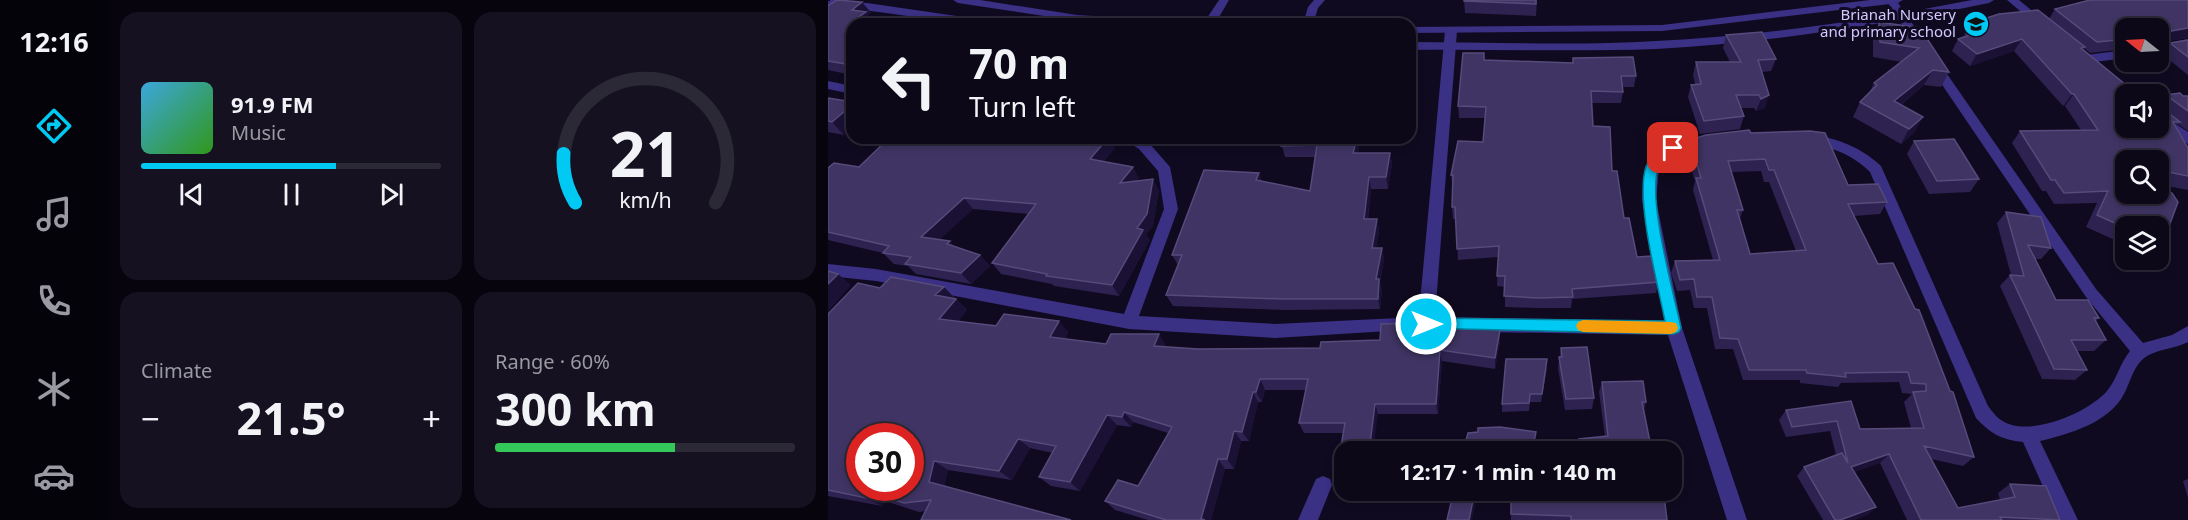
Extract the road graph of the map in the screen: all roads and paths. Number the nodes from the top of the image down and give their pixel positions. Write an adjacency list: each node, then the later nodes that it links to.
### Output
1 (958, 0): 10 (street)
2 (1224, 0): 11 (street)
3 (1320, 0): 12 (lane)
4 (1989, 0): 8 (street)
5 (2012, 0): 15 (street)
6 (1894, 1): 8 (street); 14 (street)
7 (831, 3): 9 (street)
8 (1902, 17): 18 (street); 36 (street)
9 (945, 18)
10 (1077, 18)
11 (1213, 18)
12 (1310, 18)
13 (1416, 30): 14 (street)
14 (1451, 30): 18 (street)
15 (2049, 30)
16 (2188, 43): 19 (street)
17 (1416, 46): 18 (street)
18 (1448, 47): 33 (street)
19 (2169, 47)
20 (2115, 54): 21 (street)
21 (2104, 73)
22 (828, 85): 23 (street)
23 (846, 89)
24 (2169, 124): 27 (street)
25 (1798, 136): 37 (street)
26 (1719, 139): 34 (street)
27 (2188, 139)
28 (1140, 144): 32 (street)
29 (828, 270): 30 (street)
30 (876, 275): 31 (street); 32 (street)
31 (860, 292)
32 (1130, 322): 33 (street)
33 (1426, 324): 34 (street)
34 (1674, 328): 40 (street)
35 (2188, 333): 36 (street)
36 (2140, 351): 37 (street)
37 (2029, 436): 41 (street)
38 (1323, 485): 39 (street)
39 (1308, 520)
40 (1737, 520)
41 (2068, 520)

